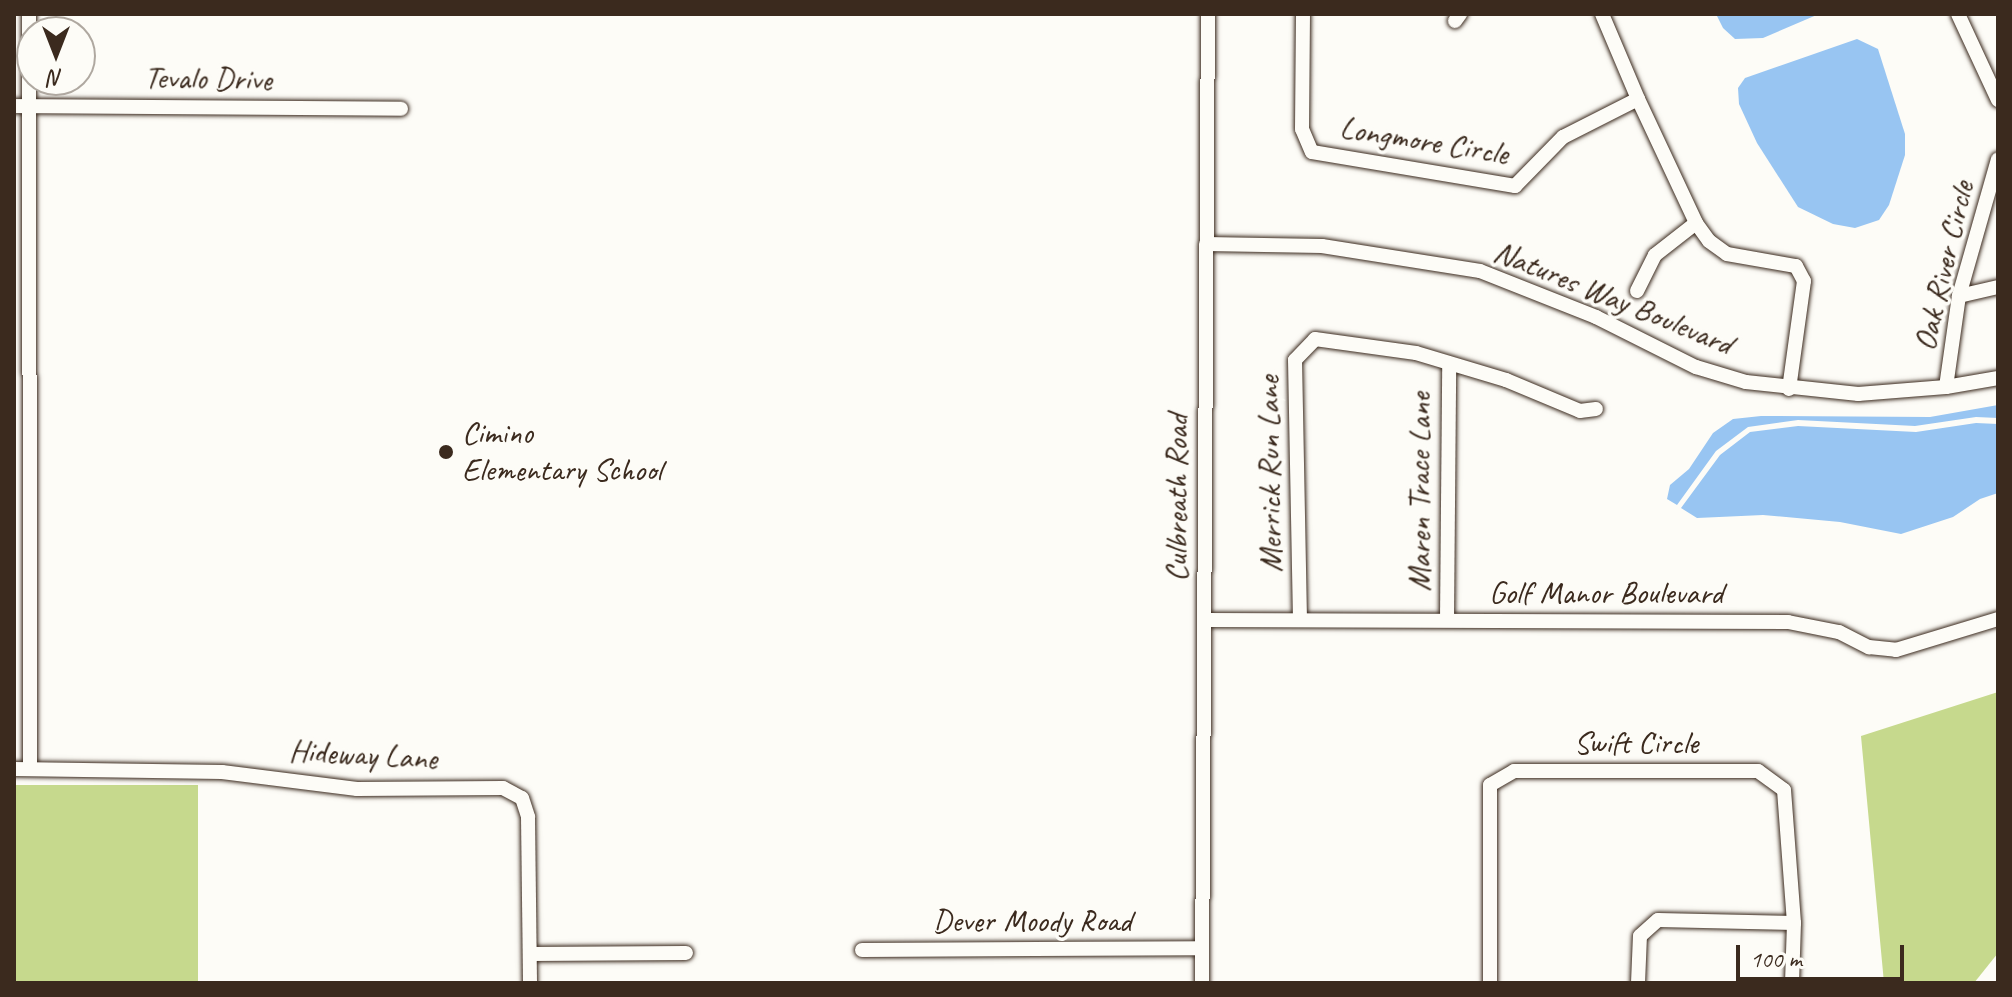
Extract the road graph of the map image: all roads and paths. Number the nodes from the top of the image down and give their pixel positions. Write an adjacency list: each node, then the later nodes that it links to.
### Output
1 (29, 14): 8 (street)
2 (1208, 14): 12 (street, Culbreath Road)
3 (1303, 14): 6 (street, Longmore Circle)
4 (1602, 14): 6 (street)
5 (1958, 14): 7 (street)
6 (1638, 99): 11 (street)
7 (1998, 100)
8 (21, 106): 9 (street, Tevalo Drive); 26 (street)
9 (401, 109)
10 (1998, 159): 15 (street, Oak River Circle)
11 (1696, 223): 14 (street); 19 (street)
12 (1206, 244): 19 (street, Natures Way Boulevard); 23 (street, Culbreath Road)
13 (1998, 287): 15 (street)
14 (1637, 291)
15 (1959, 296): 18 (street, Oak River Circle)
16 (1449, 365): 20 (street, Merrick Run Lane); 21 (street, Maren Trace Lane); 24 (street, Merrick Run Lane)
17 (1998, 378): 18 (street, Natures Way Boulevard)
18 (1946, 387): 19 (street, Natures Way Boulevard)
19 (1789, 389)
20 (1596, 409)
21 (1447, 619): 22 (street, Golf Manor Boulevard); 24 (street, Golf Manor Boulevard)
22 (1998, 619)
23 (1204, 620): 24 (street, Golf Manor Boulevard); 28 (street, Culbreath Road)
24 (1300, 620)
25 (14, 769): 26 (street, Hideway Lane)
26 (30, 769): 31 (street, Hideway Lane)
27 (1794, 923): 34 (street, Swift Circle); 35 (street); 36 (street, Swift Circle)
28 (1202, 948): 29 (street, Dever Moody Road); 33 (street, Culbreath Road)
29 (862, 950)
30 (686, 953): 31 (street)
31 (531, 954): 32 (street, Hideway Lane)
32 (530, 983)
33 (1202, 983)
34 (1490, 983)
35 (1638, 983)
36 (1792, 983)

